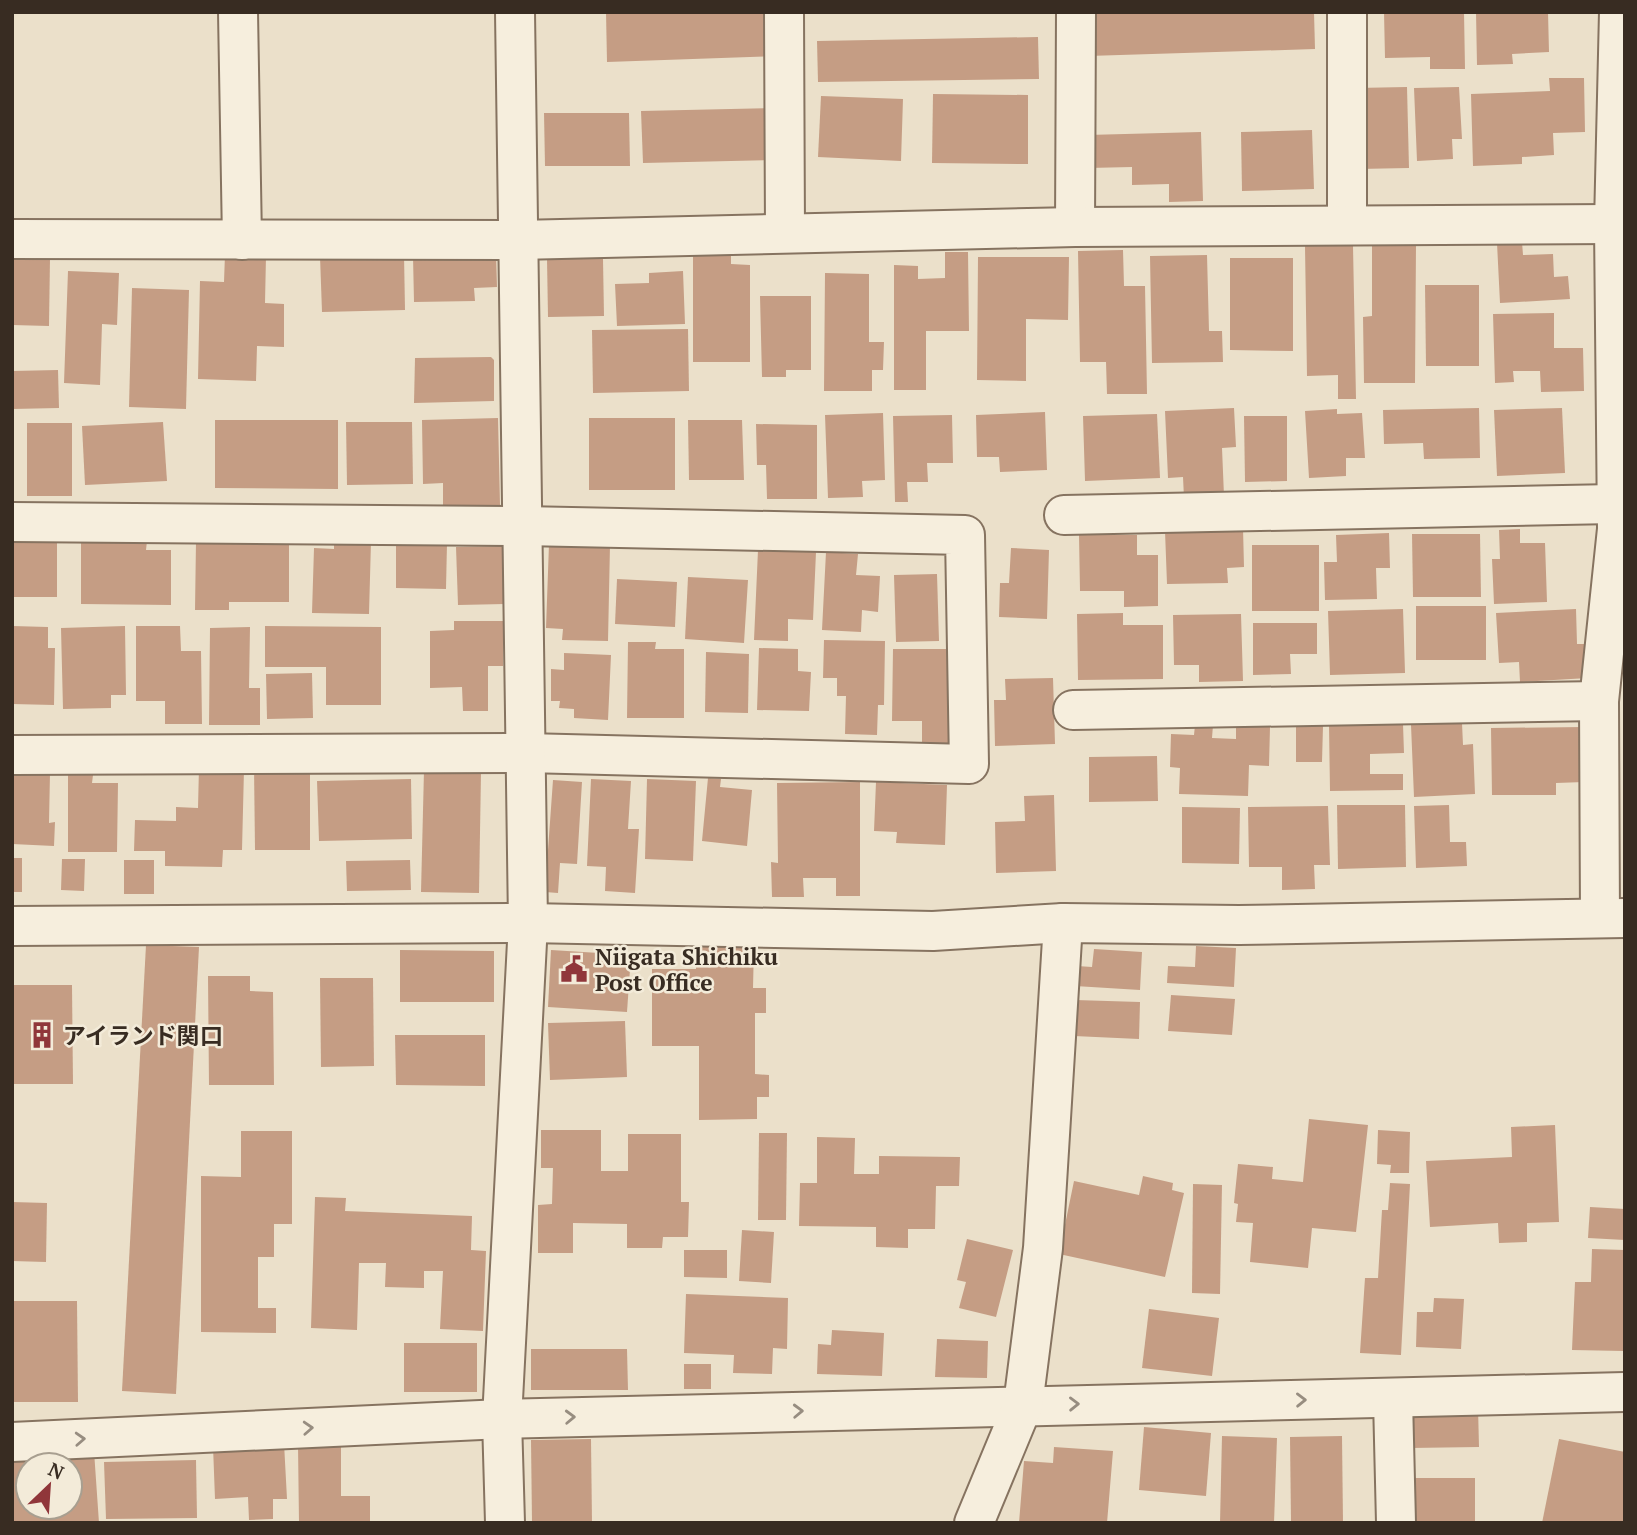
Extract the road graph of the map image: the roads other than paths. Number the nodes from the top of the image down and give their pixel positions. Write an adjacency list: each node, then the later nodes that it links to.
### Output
1 (238, 12): 13 (street)
2 (515, 12): 14 (street)
3 (784, 12): 11 (street)
4 (1076, 12): 10 (street)
5 (1347, 12): 8 (street)
6 (1619, 12): 7 (street)
7 (1621, 151): 9 (street)
8 (1347, 224): 9 (street); 10 (street)
9 (1614, 224): 15 (street)
10 (1075, 227): 11 (street)
11 (785, 232): 14 (street)
12 (12, 239): 13 (street)
13 (242, 240): 14 (street)
14 (519, 240): 19 (street)
15 (1620, 386): 17 (street)
16 (1064, 515): 17 (street)
17 (1618, 520): 20 (street)
18 (12, 522): 19 (street)
19 (523, 526): 22 (street); 22 (street)
20 (1599, 701): 21 (street); 24 (street)
21 (1073, 710)
22 (526, 753): 23 (street); 26 (street)
23 (12, 755)
24 (1612, 772): 25 (street)
25 (1612, 918): 27 (street)
26 (528, 923): 27 (street); 28 (street); 32 (street)
27 (1063, 923): 31 (street)
28 (12, 926)
29 (1625, 1392): 30 (street)
30 (1393, 1399): 31 (street, one-way to 30); 36 (street)
31 (1023, 1405): 32 (street, one-way to 31); 35 (street)
32 (502, 1419): 33 (street, one-way to 32); 34 (street)
33 (12, 1442)
34 (505, 1523)
35 (974, 1523)
36 (1396, 1523)

